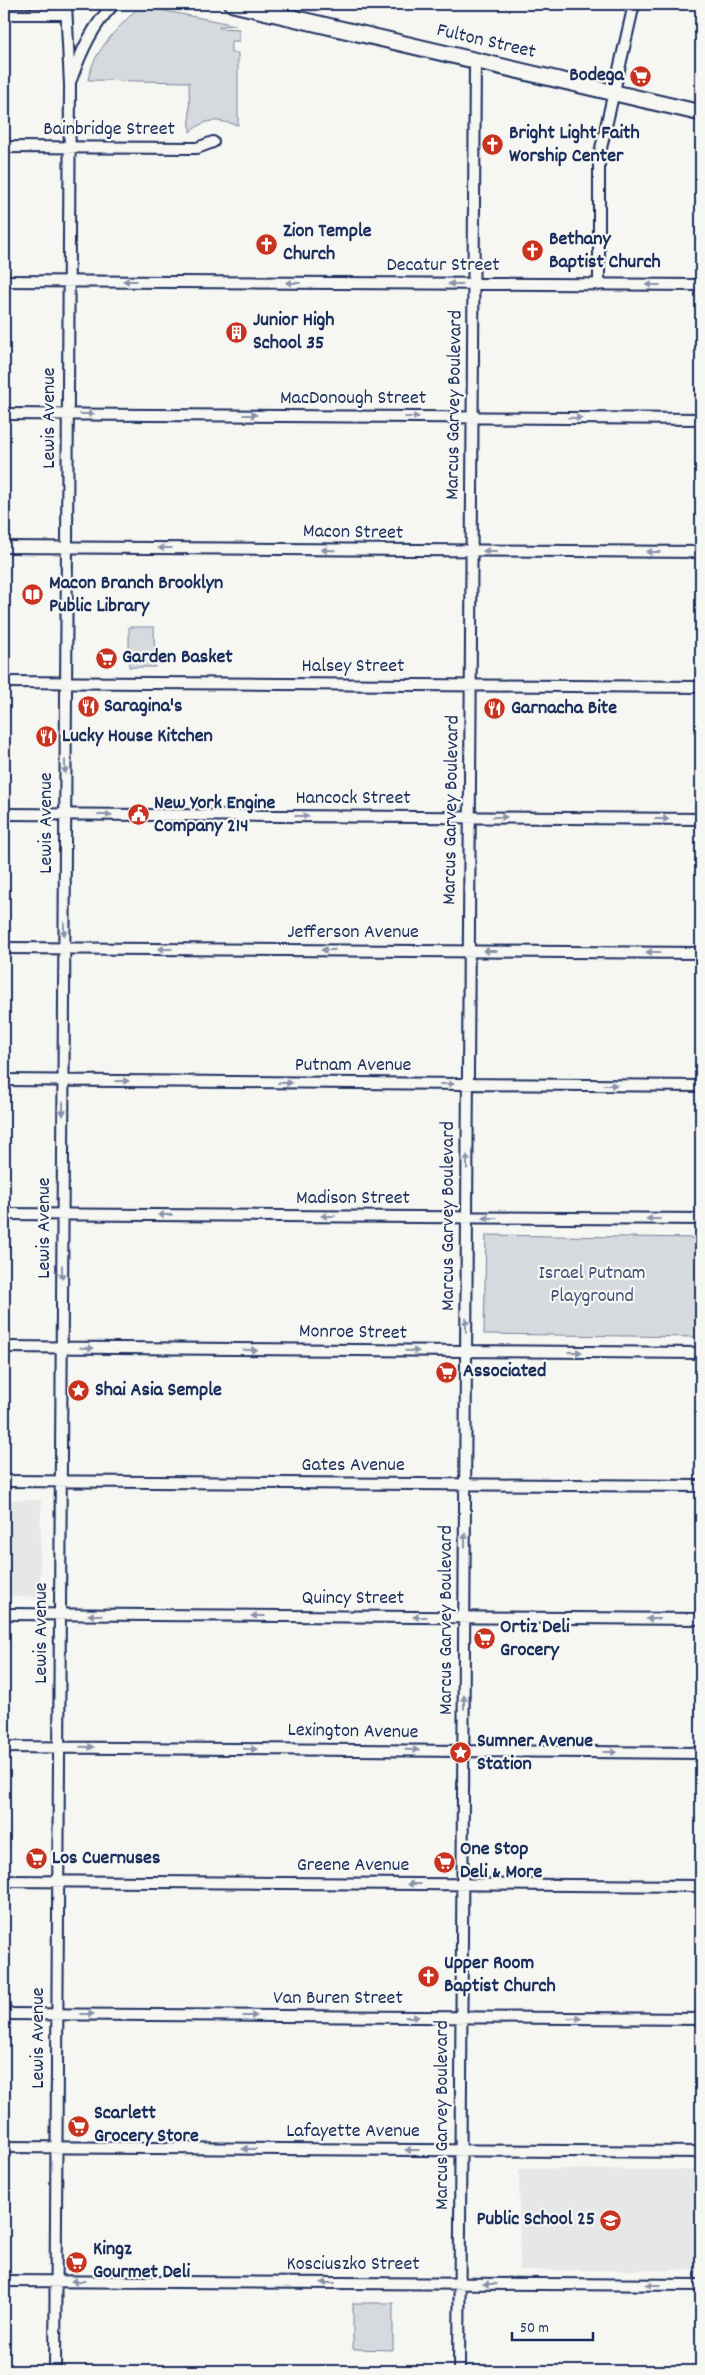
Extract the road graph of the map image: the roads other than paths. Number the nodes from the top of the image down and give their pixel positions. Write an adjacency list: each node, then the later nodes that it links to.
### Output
1 (114, 4): 7 (street, Lewis Avenue)
2 (233, 4): 6 (main road, Fulton Street)
3 (634, 4): 8 (street)
4 (66, 9): 5 (street); 7 (street, Lewis Avenue)
5 (4, 14)
6 (475, 60): 8 (main road, Fulton Street); 15 (street, Marcus Garvey Boulevard)
7 (70, 85): 12 (street, Lewis Avenue)
8 (614, 92): 9 (main road, Fulton Street); 16 (street)
9 (701, 112)
10 (213, 142): 12 (street, Bainbridge Street)
11 (4, 147): 12 (street, Bainbridge Street)
12 (69, 148): 14 (street, Lewis Avenue)
13 (4, 281): 14 (street, Decatur Street)
14 (68, 281): 15 (street, Decatur Street, one-way to 14); 19 (street, Lewis Avenue)
15 (474, 284): 16 (street, Decatur Street); 20 (street, Marcus Garvey Boulevard)
16 (599, 285): 17 (street, Decatur Street, one-way to 16)
17 (701, 285)
18 (4, 414): 19 (street, MacDonough Street)
19 (67, 414): 20 (street, MacDonough Street, one-way to 20); 23 (street, Lewis Avenue)
20 (472, 417): 21 (street, MacDonough Street, one-way to 21); 24 (street, Marcus Garvey Boulevard)
21 (701, 419)
22 (4, 547): 23 (street, Macon Street)
23 (66, 548): 24 (street, Macon Street, one-way to 23); 27 (street, Lewis Avenue)
24 (471, 551): 25 (street, Macon Street, one-way to 24); 28 (street, Marcus Garvey Boulevard)
25 (701, 552)
26 (4, 682): 27 (street, Halsey Street)
27 (66, 683): 28 (street, Halsey Street); 31 (street, Lewis Avenue, one-way to 31)
28 (471, 686): 29 (street, Halsey Street); 32 (street, Marcus Garvey Boulevard)
29 (701, 687)
30 (4, 814): 31 (street, Hancock Street)
31 (65, 814): 32 (street, Hancock Street, one-way to 32); 35 (street, Lewis Avenue, one-way to 35)
32 (469, 817): 33 (street, Hancock Street, one-way to 33); 36 (street, Marcus Garvey Boulevard)
33 (701, 819)
34 (4, 948): 35 (street, Jefferson Avenue)
35 (64, 948): 36 (street, Jefferson Avenue, one-way to 35); 39 (street, Lewis Avenue)
36 (468, 951): 37 (street, Jefferson Avenue, one-way to 36); 40 (street, Marcus Garvey Boulevard)
37 (701, 953)
38 (4, 1080): 39 (street, Putnam Avenue)
39 (63, 1081): 40 (street, Putnam Avenue, one-way to 40); 43 (street, Lewis Avenue, one-way to 43)
40 (468, 1084): 41 (street, Putnam Avenue, one-way to 41); 44 (street, Marcus Garvey Boulevard, one-way to 40)
41 (701, 1086)
42 (4, 1214): 43 (street, Madison Street)
43 (62, 1215): 44 (street, Madison Street, one-way to 43); 47 (street, Lewis Avenue, one-way to 47)
44 (467, 1217): 45 (street, Madison Street, one-way to 44); 48 (street, Marcus Garvey Boulevard, one-way to 44)
45 (701, 1219)
46 (4, 1347): 47 (street, Monroe Street)
47 (61, 1348): 48 (street, Monroe Street, one-way to 48); 51 (street, Lewis Avenue)
48 (466, 1352): 49 (street, Monroe Street, one-way to 49); 52 (street, Marcus Garvey Boulevard)
49 (701, 1353)
50 (4, 1481): 51 (street, Gates Avenue)
51 (60, 1481): 52 (street, Gates Avenue); 55 (street, Lewis Avenue)
52 (465, 1484): 53 (street, Gates Avenue); 56 (street, Marcus Garvey Boulevard, one-way to 52)
53 (701, 1486)
54 (4, 1614): 55 (street, Quincy Street)
55 (60, 1614): 56 (street, Quincy Street, one-way to 55); 59 (street, Lewis Avenue)
56 (464, 1617): 57 (street, Quincy Street, one-way to 56); 60 (street, Marcus Garvey Boulevard, one-way to 56)
57 (701, 1619)
58 (4, 1747): 59 (street, Lexington Avenue)
59 (59, 1747): 60 (street, Lexington Avenue, one-way to 60); 63 (street, Lewis Avenue)
60 (463, 1751): 61 (street, Lexington Avenue, one-way to 61); 64 (street, Marcus Garvey Boulevard)
61 (701, 1752)
62 (4, 1881): 63 (street, Greene Avenue)
63 (58, 1881): 64 (street, Greene Avenue, one-way to 63); 67 (street, Lewis Avenue)
64 (462, 1884): 65 (street, Greene Avenue); 68 (street, Marcus Garvey Boulevard)
65 (701, 1886)
66 (4, 2014): 67 (street, Van Buren Street)
67 (57, 2014): 68 (street, Van Buren Street, one-way to 68); 71 (street, Lewis Avenue)
68 (462, 2017): 69 (street, Van Buren Street, one-way to 69); 72 (street, Marcus Garvey Boulevard)
69 (701, 2019)
70 (4, 2148): 71 (street, Lafayette Avenue)
71 (56, 2148): 72 (street, Lafayette Avenue, one-way to 71); 75 (street, Lewis Avenue)
72 (461, 2150): 73 (street, Lafayette Avenue); 76 (street, Marcus Garvey Boulevard)
73 (701, 2152)
74 (4, 2281): 75 (street, Kosciuszko Street)
75 (55, 2281): 76 (street, Kosciuszko Street, one-way to 75); 78 (street, Lewis Avenue)
76 (460, 2284): 77 (street, Kosciuszko Street, one-way to 76); 79 (street, Marcus Garvey Boulevard)
77 (701, 2285)
78 (54, 2371)
79 (459, 2371)

